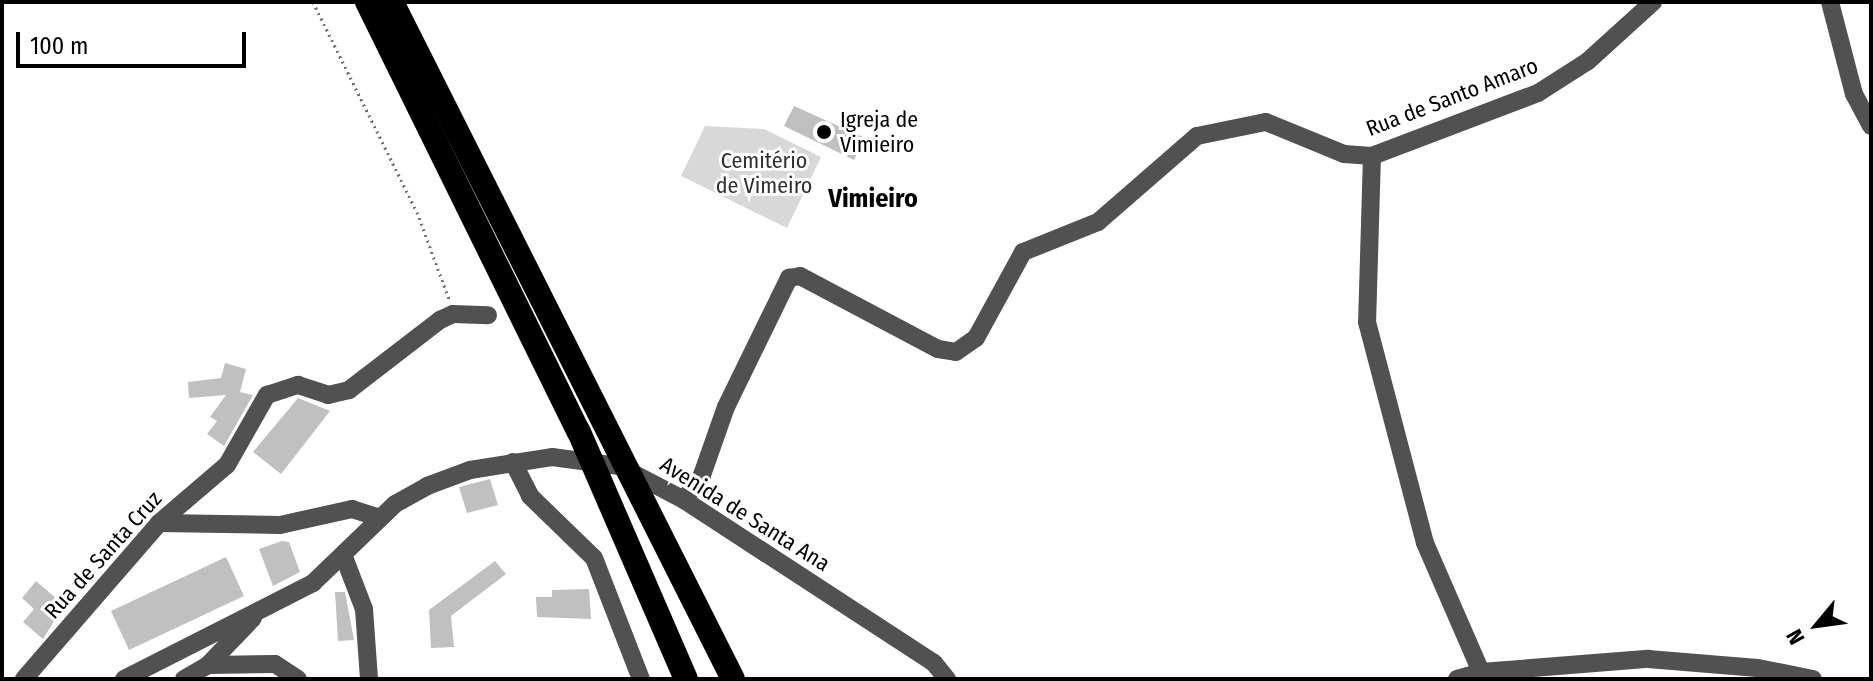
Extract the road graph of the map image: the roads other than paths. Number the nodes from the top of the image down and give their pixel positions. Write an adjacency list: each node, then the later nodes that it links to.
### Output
1 (367, 2): 15 (highway)
2 (392, 2): 13 (highway)
3 (1653, 2): 6 (street, Rua de Santo Amaro)
4 (1830, 2): 5 (street)
5 (1871, 126)
6 (1372, 156): 9 (street, Rua de Santo Amaro); 17 (street)
7 (488, 315): 11 (street, Rua de Santa Cruz)
8 (513, 462): 9 (street, Avenida de Santa Ana); 10 (street, Avenida de Santa Ana); 24 (street)
9 (678, 497): 29 (street, Avenida de Santa Ana)
10 (379, 518): 11 (street); 12 (street, Avenida de Santa Ana)
11 (159, 523): 19 (street, Rua de Santa Cruz)
12 (344, 557): 14 (street, Avenida de Santa Ana); 23 (street)
13 (692, 599): 27 (highway); 28 (highway)
14 (263, 608): 16 (street); 20 (street, Avenida de Santa Ana)
15 (661, 618): 25 (highway); 26 (highway)
16 (208, 665): 21 (street); 22 (street)
17 (1481, 672): 18 (street); 30 (street)
18 (1758, 674): 31 (street)
19 (24, 679)
20 (124, 679)
21 (184, 679)
22 (298, 679)
23 (369, 679)
24 (641, 679)
25 (686, 679)
26 (702, 679)
27 (716, 679)
28 (733, 679)
29 (947, 679)
30 (1457, 679)
31 (1813, 679)

